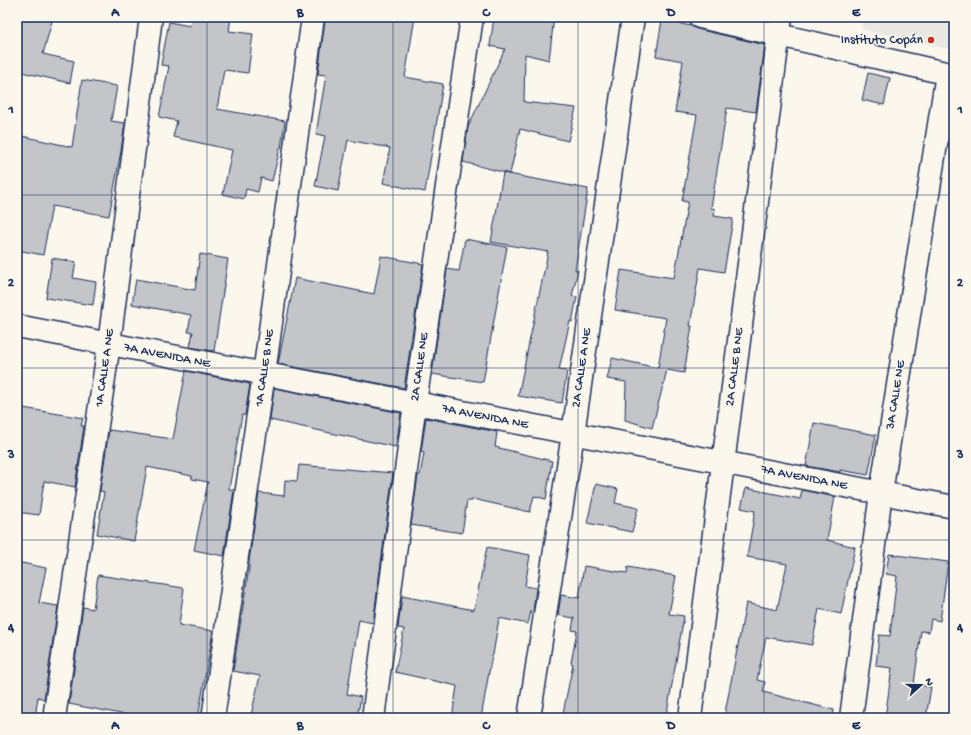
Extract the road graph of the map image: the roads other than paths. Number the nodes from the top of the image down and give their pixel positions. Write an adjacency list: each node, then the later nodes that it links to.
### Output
1 (151, 17): 9 (street, 1A CALLE A NE)
2 (313, 17): 10 (street, 1A CALLE B NE)
3 (472, 17): 11 (street, 2A CALLE NE)
4 (633, 17): 12 (street, 2A CALLE A NE)
5 (700, 17): 6 (street)
6 (779, 26): 7 (street); 13 (street, 2A CALLE B NE)
7 (950, 74): 14 (street, 3A CALLE NE)
8 (17, 326): 9 (street, 7A AVENIDA NE)
9 (109, 344): 10 (street, 7A AVENIDA NE); 16 (street, 1A CALLE A NE)
10 (264, 374): 11 (street, 7A AVENIDA NE); 17 (street, 1A CALLE B NE)
11 (415, 403): 12 (street, 7A AVENIDA NE); 18 (street, 2A CALLE NE)
12 (573, 434): 13 (street, 7A AVENIDA NE); 19 (street, 2A CALLE A NE)
13 (723, 463): 14 (street, 7A AVENIDA NE); 20 (street, 2A CALLE B NE)
14 (881, 493): 15 (street, 7A AVENIDA NE); 21 (street, 3A CALLE NE)
15 (954, 507)
16 (54, 718)
17 (213, 718)
18 (373, 718)
19 (529, 718)
20 (690, 718)
21 (851, 718)

